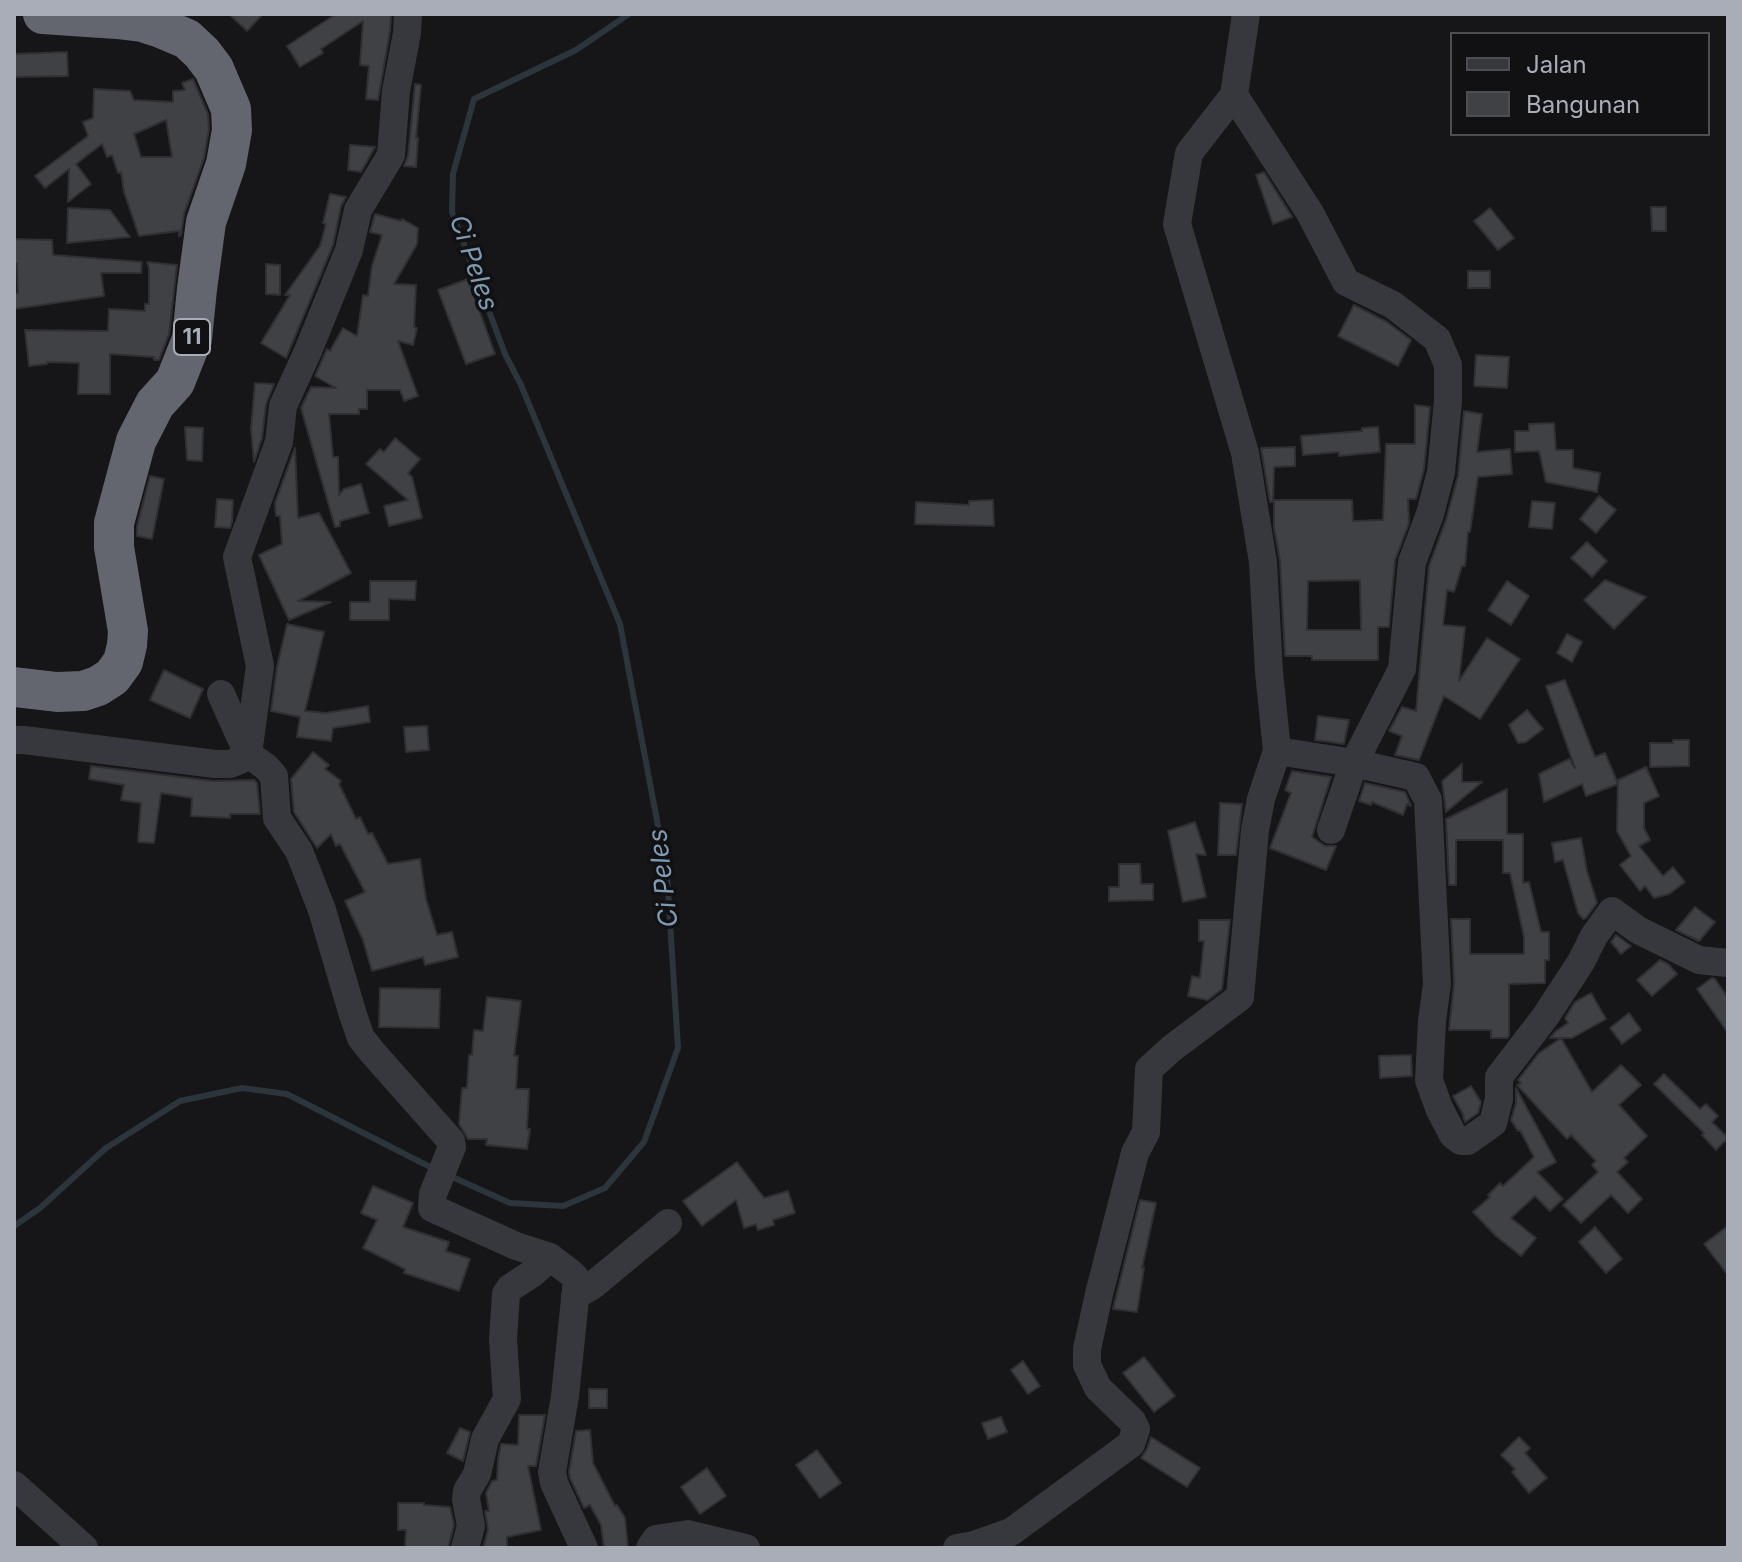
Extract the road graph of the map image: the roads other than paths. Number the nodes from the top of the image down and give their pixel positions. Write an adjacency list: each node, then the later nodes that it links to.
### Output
1 (43, 14): 5 (highway, 11)
2 (408, 14): 9 (street)
3 (1246, 14): 4 (street)
4 (1234, 95): 8 (street); 10 (street)
5 (14, 687)
6 (221, 694): 9 (street)
7 (14, 740): 9 (street)
8 (1277, 751): 10 (street); 22 (street)
9 (248, 754): 14 (street)
10 (1354, 763): 11 (street); 12 (street)
11 (1331, 830)
12 (1728, 963)
13 (668, 1223): 15 (street)
14 (550, 1257): 15 (street); 18 (street)
15 (575, 1296): 19 (street)
16 (14, 1485): 17 (street)
17 (84, 1548)
18 (465, 1548)
19 (584, 1548)
20 (650, 1548): 21 (street)
21 (746, 1548)
22 (957, 1548)

